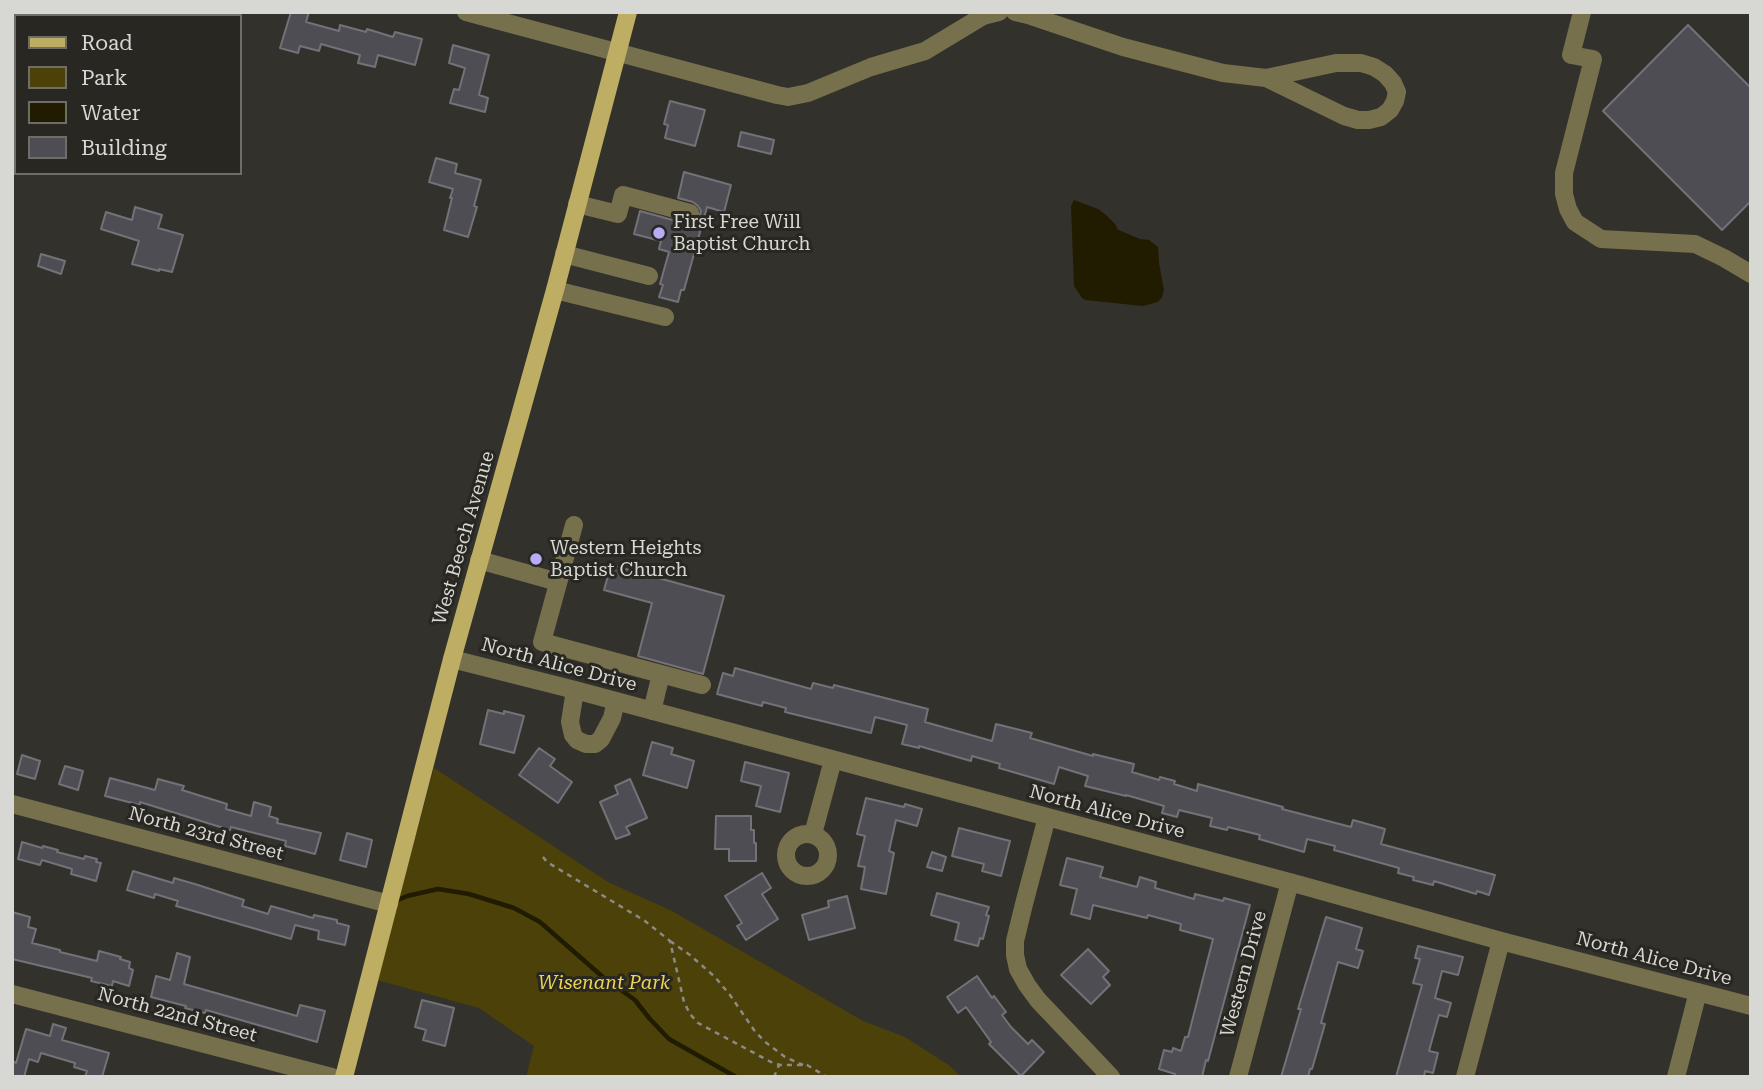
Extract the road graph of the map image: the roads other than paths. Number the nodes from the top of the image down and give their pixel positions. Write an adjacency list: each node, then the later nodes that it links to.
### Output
1 (466, 12): 6 (street)
2 (628, 12): 6 (main road, West Beech Avenue)
3 (999, 12): 6 (street)
4 (1015, 12): 7 (street)
5 (1582, 12): 11 (street)
6 (617, 52): 8 (main road, West Beech Avenue)
7 (1266, 78): 7 (street)
8 (577, 204): 9 (street); 10 (main road, West Beech Avenue)
9 (690, 212)
10 (564, 254): 12 (street); 13 (main road, West Beech Avenue)
11 (1751, 274)
12 (649, 276)
13 (555, 290): 14 (street); 16 (main road, West Beech Avenue)
14 (665, 317)
15 (574, 525): 17 (street)
16 (479, 560): 17 (street); 18 (main road, West Beech Avenue)
17 (558, 582): 19 (street)
18 (452, 659): 21 (street, North Alice Drive); 29 (main road, West Beech Avenue)
19 (661, 674): 20 (street); 23 (street)
20 (702, 685)
21 (575, 690): 22 (street, North Alice Drive); 22 (street)
22 (616, 701): 23 (street, North Alice Drive)
23 (652, 711): 24 (street, North Alice Drive)
24 (833, 760): 26 (street, North Alice Drive); 27 (street)
25 (12, 804): 29 (street, North 23rd Street)
26 (1047, 817): 28 (street, North Alice Drive); 36 (street)
27 (813, 834)
28 (1290, 882): 30 (street, North Alice Drive); 37 (street, Western Drive)
29 (389, 904): 35 (main road, West Beech Avenue)
30 (1501, 940): 31 (street, North Alice Drive); 38 (street)
31 (1698, 992): 33 (street, North Alice Drive); 39 (street)
32 (12, 994): 34 (street, North 22nd Street)
33 (1751, 1006)
34 (332, 1077)
35 (344, 1077)
36 (1111, 1077)
37 (1238, 1077)
38 (1465, 1077)
39 (1676, 1077)

